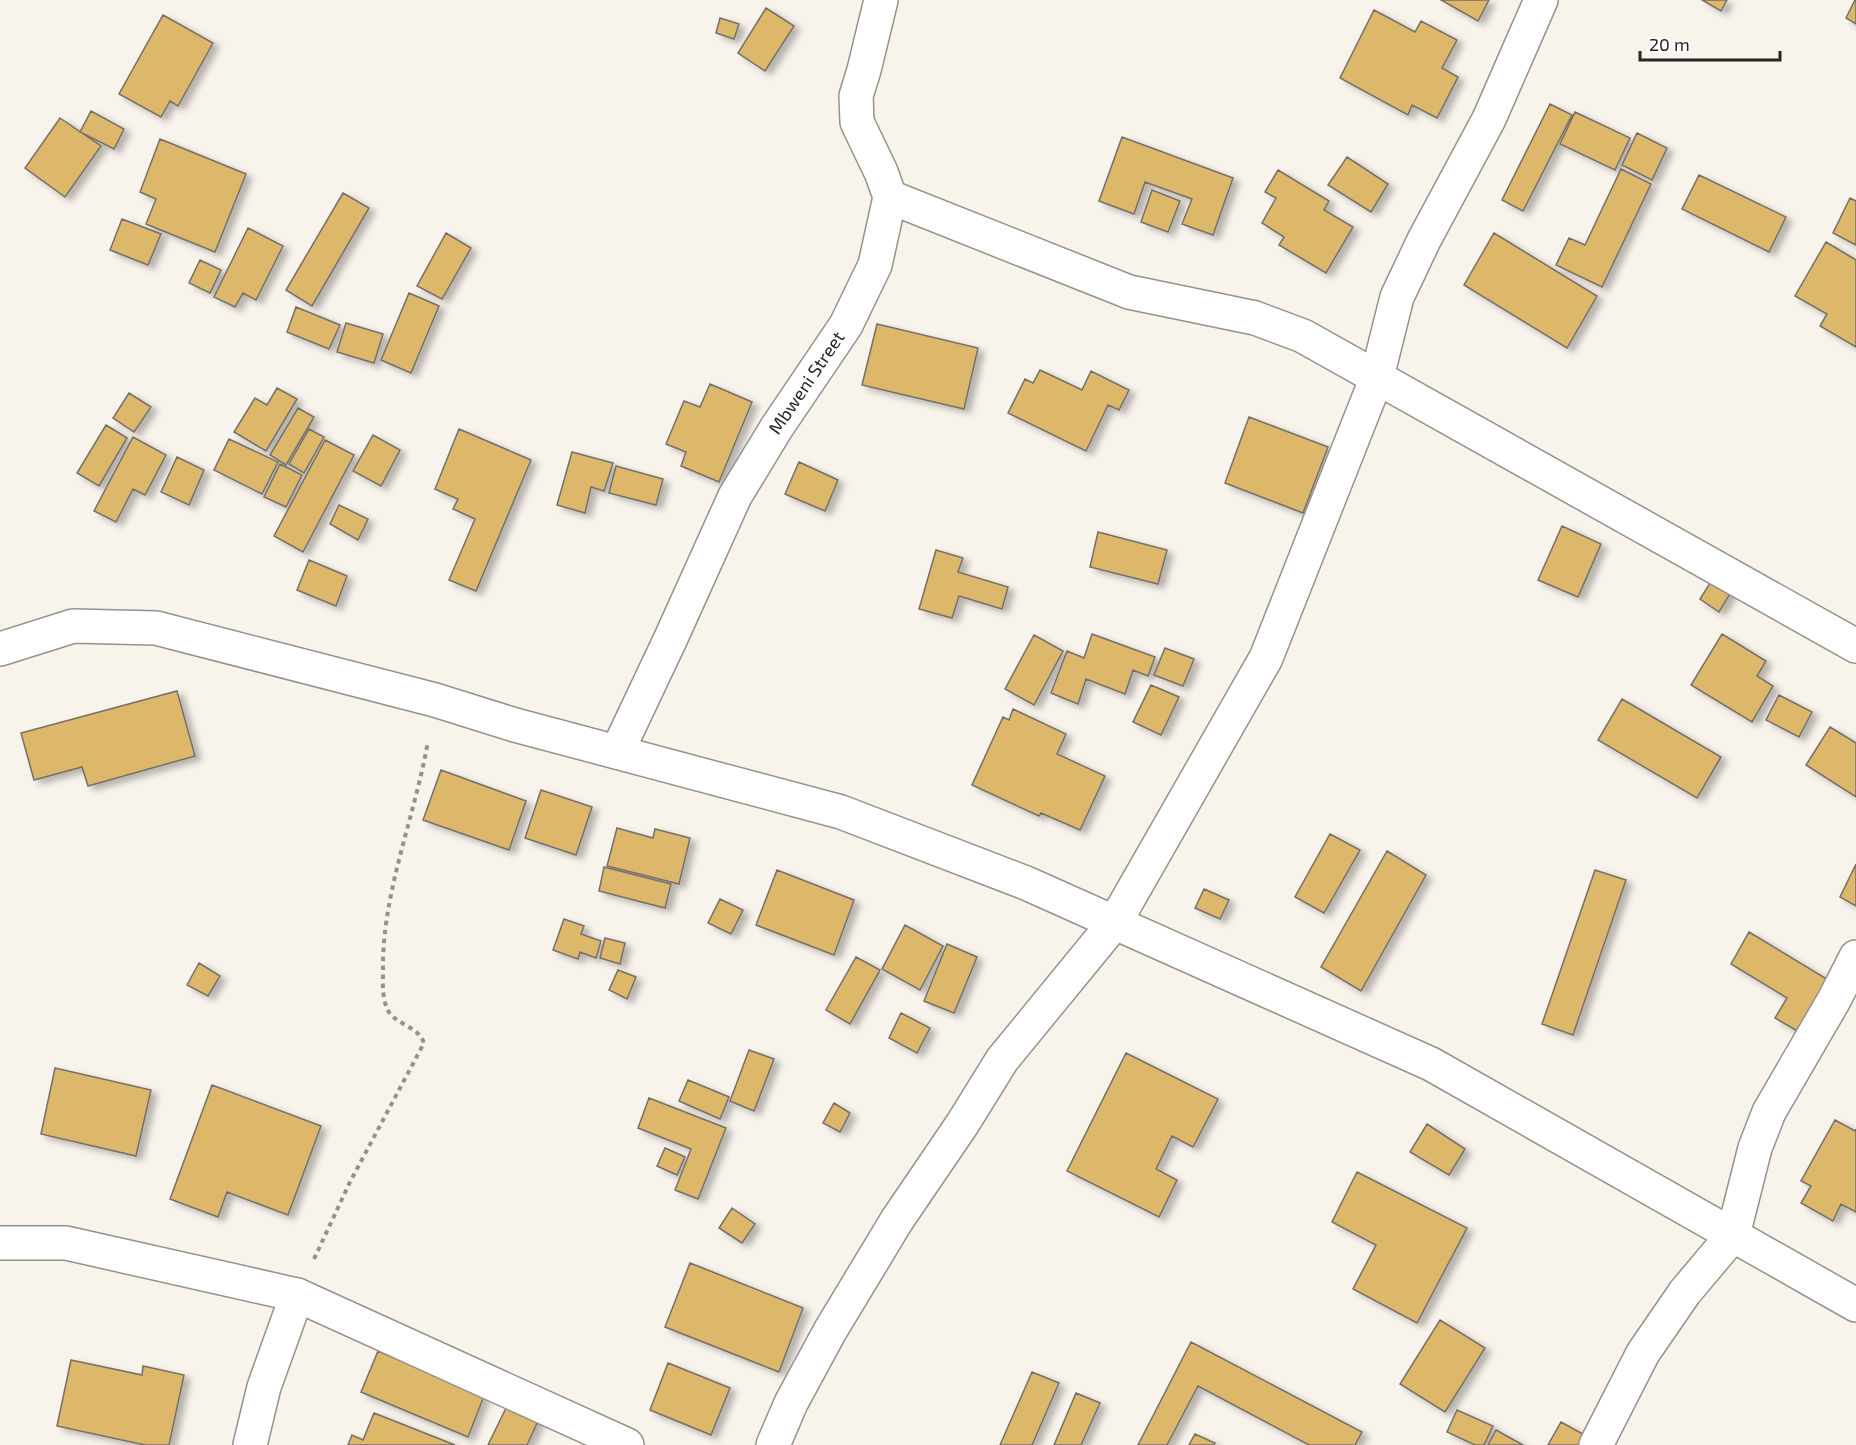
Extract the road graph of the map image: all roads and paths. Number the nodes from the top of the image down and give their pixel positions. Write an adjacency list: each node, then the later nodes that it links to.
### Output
1 (881, 0): 3 (street)
2 (1541, 0): 4 (street)
3 (890, 197): 4 (street); 8 (street, Mbweni Street)
4 (1377, 377): 5 (street); 9 (street)
5 (1856, 646)
6 (0, 649): 7 (street)
7 (435, 700): 8 (street); 13 (path)
8 (617, 752): 9 (street)
9 (1115, 922): 11 (street); 17 (street)
10 (1856, 957): 11 (street)
11 (1733, 1235): 14 (street); 18 (street)
12 (0, 1243): 13 (street)
13 (297, 1295): 15 (street); 16 (street)
14 (1856, 1305)
15 (250, 1445)
16 (627, 1445)
17 (772, 1445)
18 (1596, 1445)

